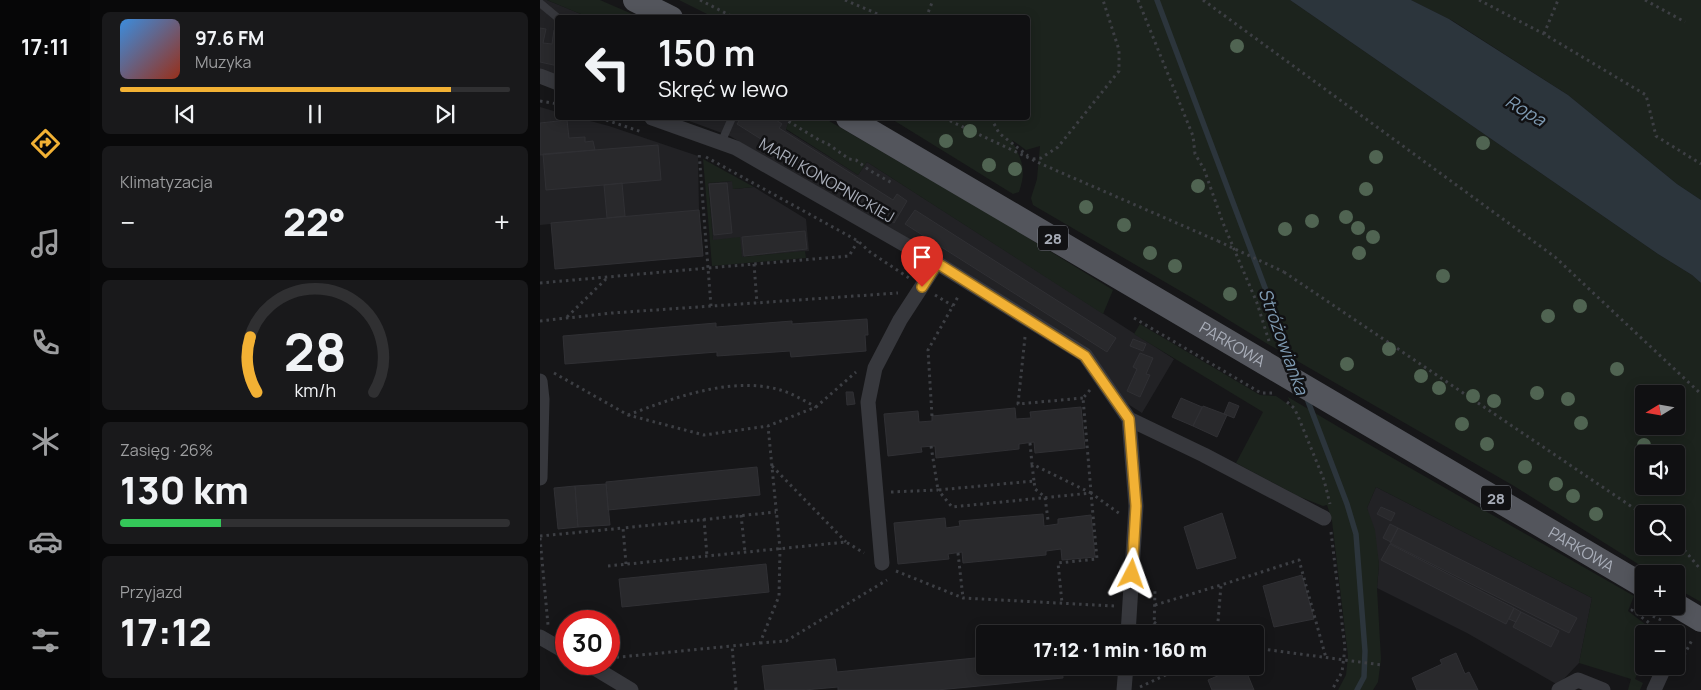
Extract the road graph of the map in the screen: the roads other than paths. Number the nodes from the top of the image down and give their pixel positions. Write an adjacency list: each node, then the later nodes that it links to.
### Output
1 (635, 0): 3 (main road)
2 (540, 3): 4 (lane)
3 (665, 15)
4 (555, 16)
5 (540, 76): 6 (street)
6 (555, 82)
7 (658, 120): 10 (street, MARII KONOPNICKIEJ)
8 (731, 120): 10 (lane)
9 (852, 120): 17 (main road, PARKOWA / 28)
10 (721, 143): 11 (street, MARII KONOPNICKIEJ)
11 (937, 263): 13 (street, MARII KONOPNICKIEJ); 16 (street)
12 (544, 375): 14 (street)
13 (1129, 419): 15 (street); 19 (street)
14 (540, 478)
15 (1327, 521)
16 (882, 563)
17 (1635, 581)
18 (1673, 615): 20 (main road)
19 (1129, 625)
20 (1693, 632)
21 (606, 675): 25 (street)
22 (1128, 675): 24 (street)
23 (1660, 675): 28 (street)
24 (1131, 689)
25 (631, 690)
26 (1559, 690): 27 (street)
27 (1603, 690)
28 (1654, 690)

